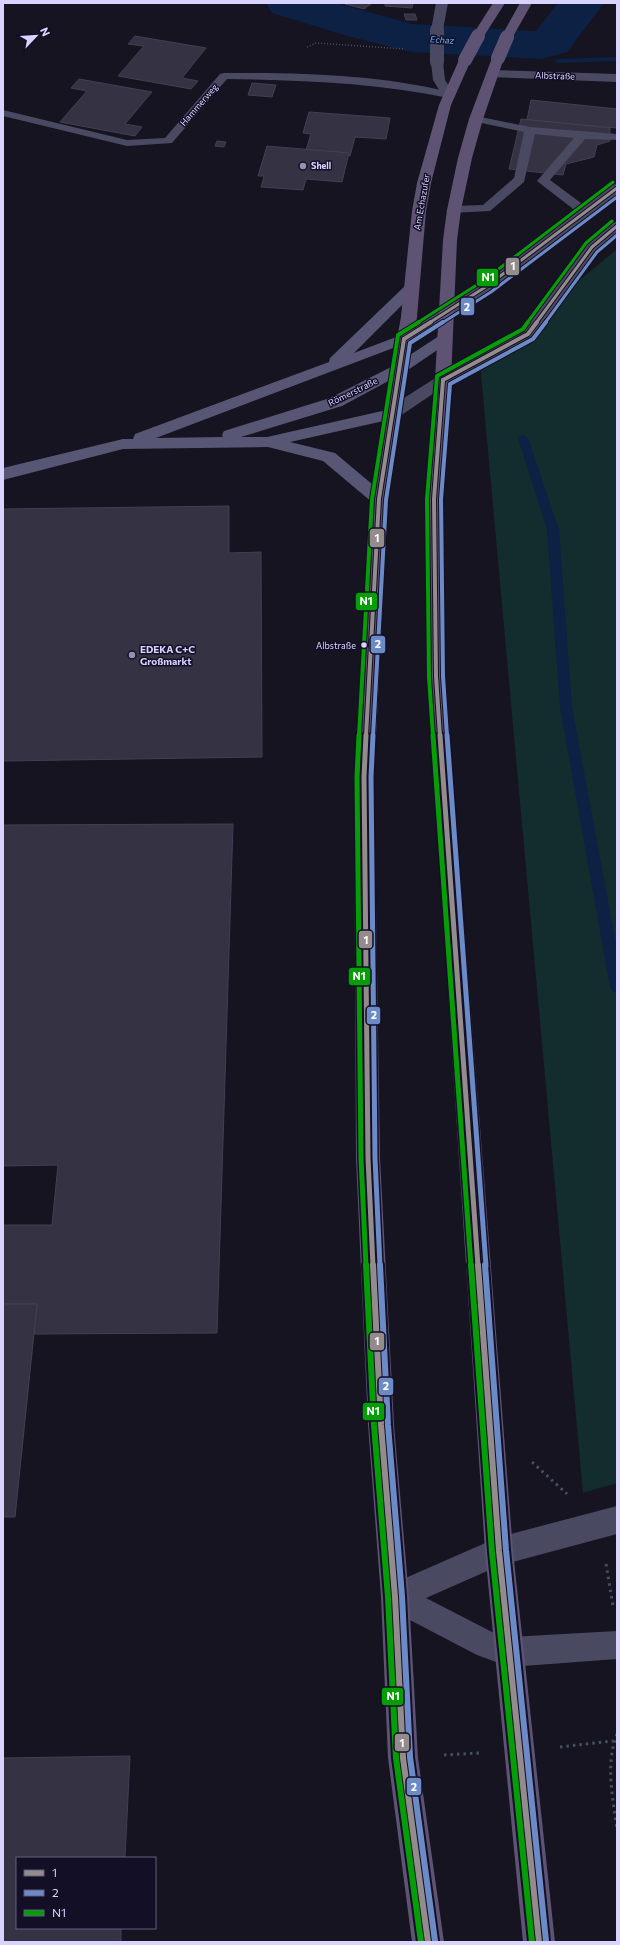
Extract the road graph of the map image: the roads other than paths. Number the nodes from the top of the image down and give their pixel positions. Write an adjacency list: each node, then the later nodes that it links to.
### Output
1 (442, 3): 6 (street, bridge)
2 (499, 3): 6 (main road, Am Echazufer, bridge)
3 (526, 3): 4 (main road, bridge)
4 (492, 74): 5 (street, Albstraße); 8 (main road)
5 (617, 78)
6 (449, 94): 7 (lane, Hammerweg); 16 (main road, Am Echazufer)
7 (3, 113)
8 (476, 119): 9 (lane); 13 (main road)
9 (530, 130): 10 (lane); 13 (lane)
10 (582, 135): 11 (lane); 14 (lane)
11 (617, 137)
12 (617, 188): 14 (street)
13 (454, 210): 17 (main road)
14 (585, 212): 17 (street)
15 (617, 226): 22 (street)
16 (412, 287): 18 (main road, Am Echazufer); 20 (main road)
17 (446, 316): 18 (street); 19 (main road)
18 (404, 339): 20 (main road); 21 (main road, Am Echazufer)
19 (444, 339): 21 (main road, Römerstraße); 22 (main road)
20 (330, 367): 26 (main road)
21 (399, 369): 23 (main road, Am Echazufer); 24 (main road, Römerstraße)
22 (443, 380): 23 (street); 30 (main road)
23 (391, 414): 25 (main road, Römerstraße); 28 (main road, Am Echazufer)
24 (207, 442): 25 (main road, Römerstraße); 26 (main road, Römerstraße)
25 (267, 442): 28 (main road)
26 (123, 444): 27 (main road, Römerstraße)
27 (3, 474)
28 (379, 499): 31 (main road, Am Echazufer)
29 (617, 1520): 30 (street)
30 (499, 1551): 31 (street); 33 (main road)
31 (395, 1597): 33 (street); 34 (main road, Am Echazufer)
32 (617, 1645): 33 (street)
33 (510, 1652): 35 (main road)
34 (428, 1942)
35 (539, 1942)

